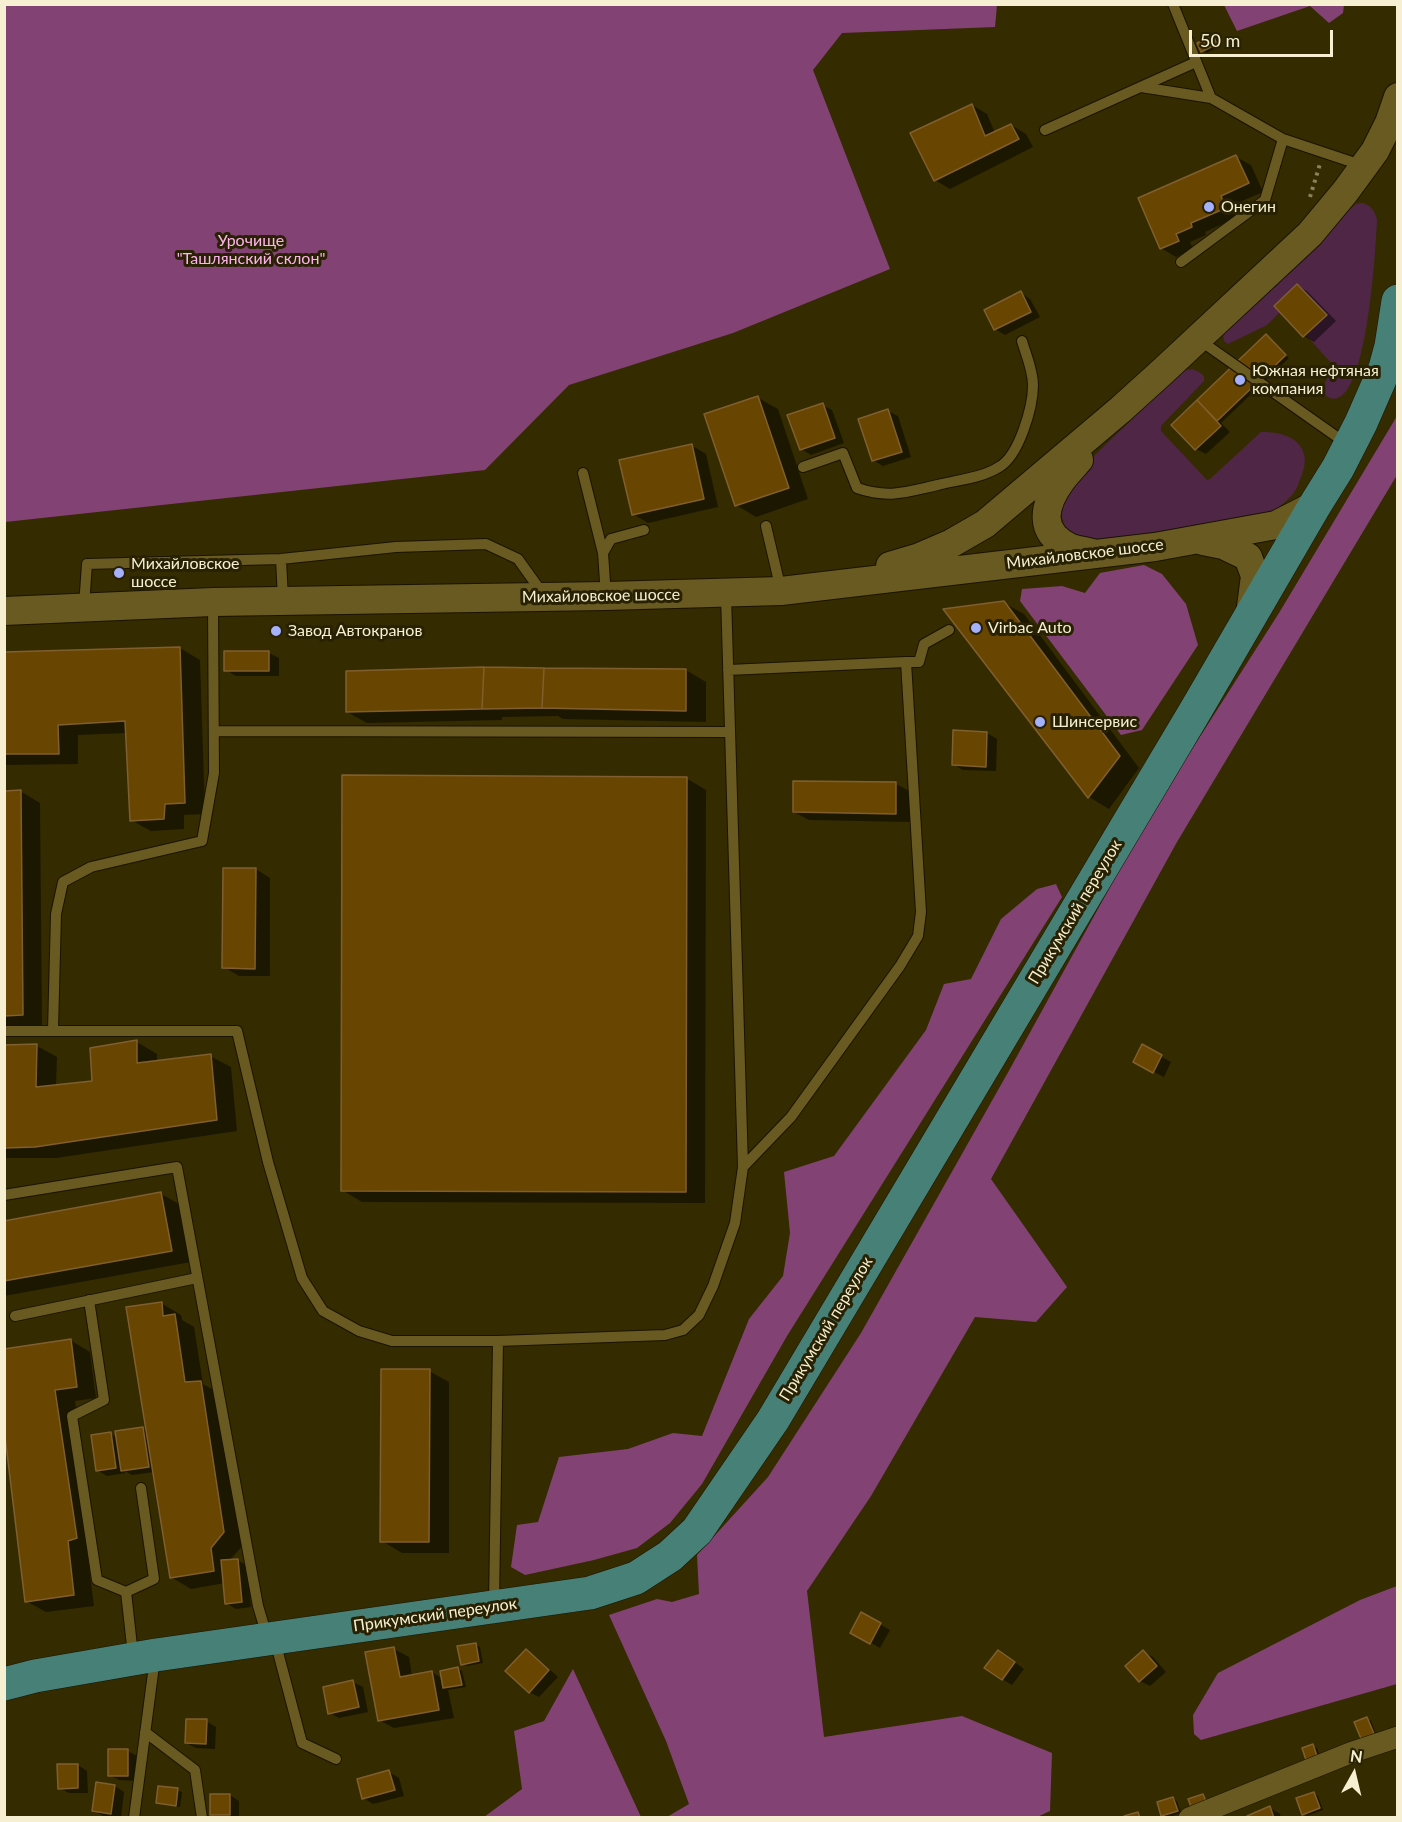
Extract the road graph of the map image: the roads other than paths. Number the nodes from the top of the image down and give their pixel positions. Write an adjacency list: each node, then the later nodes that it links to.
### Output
1 (1173, 4): 2 (lane)
2 (1196, 62): 3 (lane); 5 (lane)
3 (1141, 87): 5 (lane); 6 (lane)
4 (1398, 97): 8 (main road)
5 (1210, 98): 7 (lane)
6 (1046, 130)
7 (1283, 139): 8 (lane); 9 (lane)
8 (1364, 166): 11 (main road)
9 (1181, 262)
10 (1398, 301): 14 (main road, Прикумский переулок)
11 (1198, 339): 13 (main road); 14 (lane)
12 (1022, 341): 15 (lane)
13 (1120, 410): 22 (main road); 24 (main road)
14 (1350, 446): 17 (main road, Прикумский переулок)
15 (803, 467)
16 (583, 473): 21 (lane)
17 (1315, 505): 20 (main road, Михайловское шоссе); 33 (main road, Прикумский переулок)
18 (766, 526): 25 (lane)
19 (644, 530): 21 (lane)
20 (1195, 539): 22 (main road, Михайловское шоссе); 33 (main road)
21 (603, 553): 27 (lane)
22 (1094, 554): 24 (main road, Михайловское шоссе)
23 (281, 560): 28 (lane); 29 (lane); 31 (lane)
24 (825, 586): 25 (main road, Михайловское шоссе)
25 (781, 591): 26 (main road, Михайловское шоссе)
26 (726, 593): 27 (main road, Михайловское шоссе); 36 (lane)
27 (606, 596): 28 (main road, Михайловское шоссе)
28 (545, 597): 29 (main road, Михайловское шоссе)
29 (284, 601): 30 (main road, Михайловское шоссе)
30 (213, 602): 31 (main road, Михайловское шоссе); 37 (lane)
31 (84, 609): 32 (main road, Михайловское шоссе)
32 (4, 611)
33 (1250, 616): 49 (main road, Прикумский переулок)
34 (949, 630): 35 (lane)
35 (906, 662): 36 (lane); 41 (lane)
36 (728, 670): 38 (lane)
37 (215, 731): 38 (lane); 40 (lane)
38 (730, 732): 41 (lane)
39 (4, 1030): 40 (lane)
40 (53, 1030): 46 (lane)
41 (743, 1167): 46 (lane)
42 (4, 1194): 43 (lane)
43 (196, 1278): 44 (lane); 50 (lane)
44 (89, 1300): 45 (lane); 48 (lane)
45 (15, 1316)
46 (498, 1341): 49 (lane)
47 (141, 1488): 48 (lane)
48 (126, 1592): 51 (lane)
49 (494, 1607): 50 (main road, Прикумский переулок)
50 (271, 1639): 51 (main road, Прикумский переулок); 55 (lane)
51 (145, 1656): 52 (main road, Прикумский переулок); 53 (lane)
52 (4, 1684)
53 (146, 1732): 56 (lane); 57 (lane)
54 (1398, 1737): 58 (street)
55 (336, 1759)
56 (134, 1818)
57 (201, 1818)
58 (1190, 1818)

